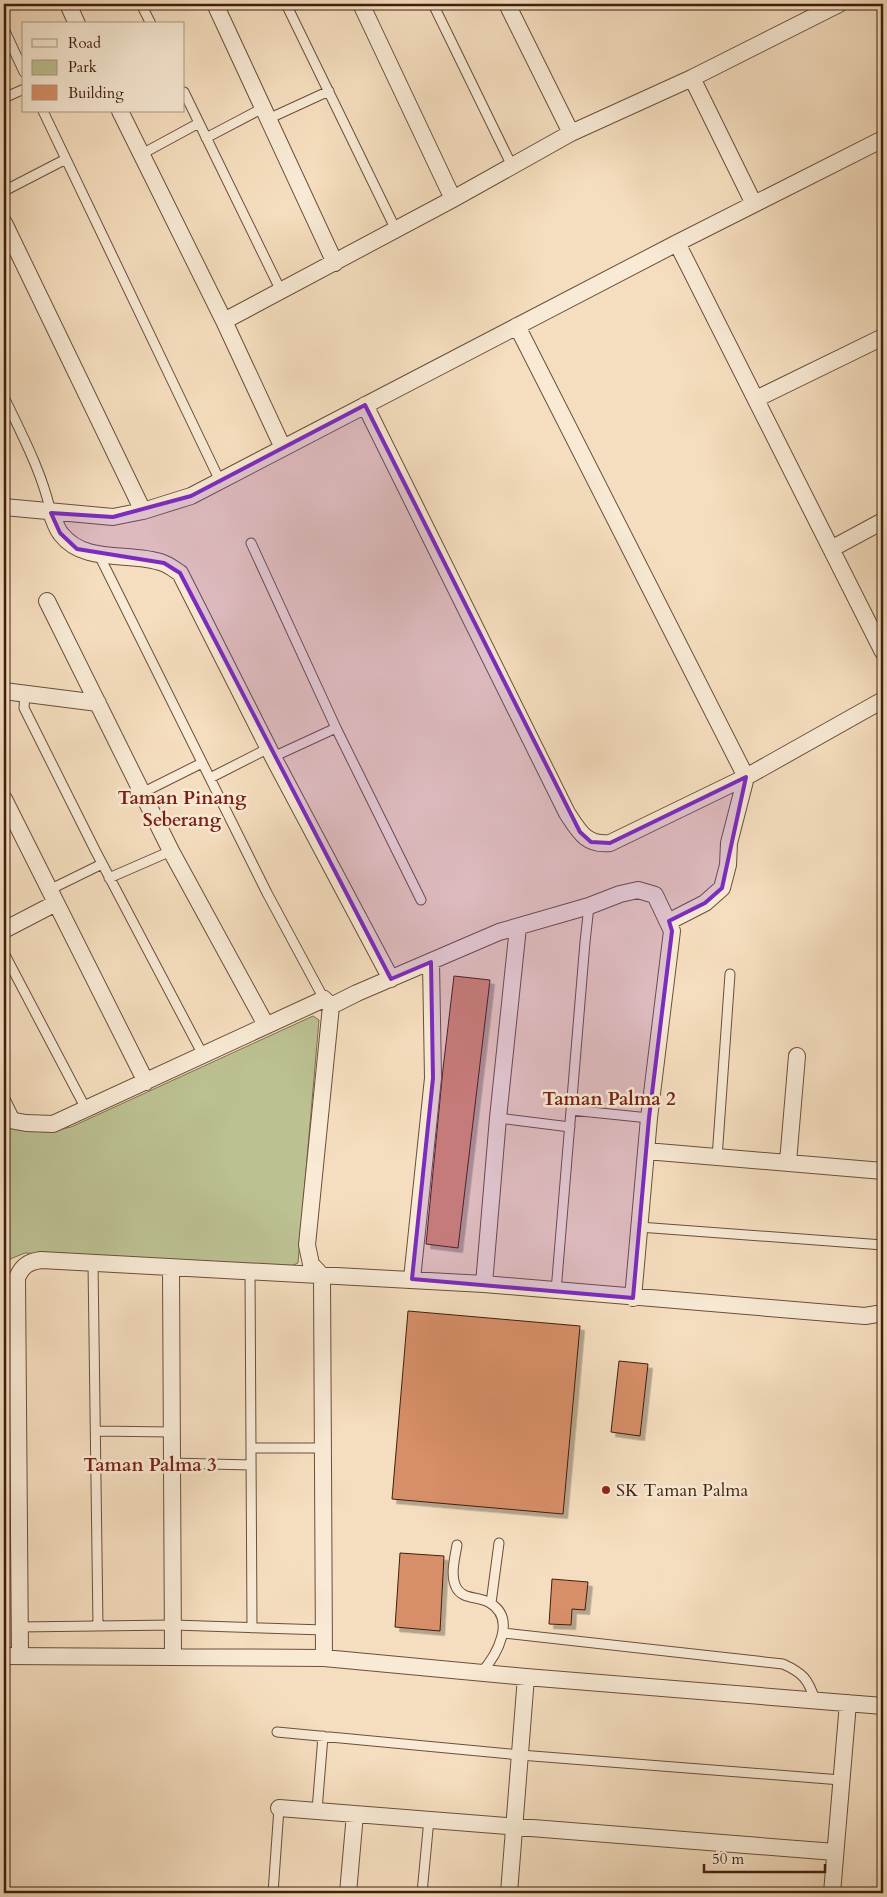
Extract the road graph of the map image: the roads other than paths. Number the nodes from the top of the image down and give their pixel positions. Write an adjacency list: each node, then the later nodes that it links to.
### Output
1 (68, 4): 9 (street)
2 (141, 4): 10 (lane)
3 (215, 4): 20 (street)
4 (286, 4): 15 (lane)
5 (361, 4): 29 (street)
6 (433, 4): 27 (lane)
7 (507, 4): 22 (street)
8 (839, 4): 13 (street)
9 (77, 22)
10 (150, 22)
11 (4, 29): 12 (lane)
12 (22, 68)
13 (692, 78): 22 (street); 30 (street)
14 (22, 90): 17 (lane)
15 (329, 91): 20 (lane); 32 (lane)
16 (185, 94): 21 (lane)
17 (4, 98)
18 (43, 112): 26 (lane)
19 (120, 112): 25 (street)
20 (266, 113): 23 (lane); 34 (street)
21 (199, 123): 23 (lane); 25 (lane)
22 (571, 133): 27 (street)
23 (206, 138): 35 (lane)
24 (883, 139): 30 (street)
25 (140, 155): 36 (street)
26 (66, 159): 28 (lane); 43 (lane)
27 (512, 166): 29 (street)
28 (4, 191)
29 (454, 199): 32 (street)
30 (754, 204): 33 (street)
31 (4, 223): 45 (street)
32 (396, 230): 34 (street)
33 (677, 243): 37 (street); 40 (street)
34 (335, 262): 35 (street)
35 (281, 291): 36 (street)
36 (224, 321): 42 (street)
37 (517, 326): 41 (street); 60 (street)
38 (883, 337): 40 (street)
39 (4, 397): 46 (lane)
40 (756, 399): 49 (street)
41 (365, 405): 42 (street); 60 (street)
42 (283, 448): 43 (street)
43 (220, 481): 45 (street)
44 (4, 507): 46 (street)
45 (143, 511): 46 (street)
46 (51, 513): 50 (street)
47 (883, 520): 49 (street)
48 (251, 543): 57 (lane)
49 (831, 549): 52 (street)
50 (99, 555): 58 (street); 59 (lane)
51 (47, 601): 56 (street)
52 (883, 652)
53 (4, 691): 54 (street)
54 (25, 693): 56 (street); 65 (lane)
55 (883, 700): 60 (street)
56 (98, 703): 62 (street)
57 (336, 728): 58 (lane); 68 (lane)
58 (271, 752): 61 (lane); 76 (street)
59 (202, 763): 61 (lane); 62 (lane)
60 (746, 777): 70 (street)
61 (210, 778): 77 (lane)
62 (142, 793): 64 (street)
63 (4, 802): 67 (street)
64 (171, 851): 66 (lane); 78 (street)
65 (102, 864): 66 (lane); 67 (lane)
66 (109, 878): 79 (lane)
67 (52, 897): 72 (street); 81 (street)
68 (420, 900)
69 (589, 906): 70 (street); 71 (street); 84 (lane)
70 (668, 922): 86 (street)
71 (518, 927): 74 (street); 85 (street)
72 (4, 930)
73 (4, 953): 83 (lane)
74 (432, 962): 76 (street); 99 (street)
75 (730, 974): 90 (lane)
76 (390, 979): 77 (street)
77 (328, 1003): 78 (street); 98 (street)
78 (266, 1025): 79 (street)
79 (203, 1055): 81 (street)
80 (797, 1056): 91 (street)
81 (146, 1082): 83 (street)
82 (4, 1097): 87 (lane)
83 (86, 1109): 87 (street)
84 (571, 1110): 86 (lane); 88 (lane)
85 (498, 1118): 88 (lane); 100 (street)
86 (649, 1118): 89 (street)
87 (10, 1120)
88 (570, 1128): 101 (lane)
89 (646, 1151): 90 (street); 93 (street)
90 (717, 1158): 91 (street)
91 (788, 1162): 92 (street)
92 (883, 1171)
93 (639, 1227): 94 (lane); 102 (street)
94 (883, 1245)
95 (93, 1263): 96 (street); 104 (lane); 115 (street)
96 (171, 1267): 97 (street); 105 (street)
97 (250, 1272): 98 (street); 106 (lane)
98 (322, 1276): 99 (street); 107 (street)
99 (412, 1279): 100 (street)
100 (484, 1284): 101 (street)
101 (556, 1291): 102 (street)
102 (633, 1298): 103 (street)
103 (883, 1313)
104 (96, 1431): 105 (lane); 114 (lane)
105 (171, 1432): 108 (street)
106 (251, 1448): 107 (lane); 109 (lane)
107 (323, 1448): 117 (street)
108 (171, 1464): 109 (lane); 113 (street)
109 (251, 1465): 116 (lane)
110 (499, 1543): 112 (lane)
111 (457, 1545): 112 (lane)
112 (491, 1603): 118 (lane)
113 (174, 1625): 114 (lane); 116 (lane); 120 (street)
114 (98, 1626): 115 (lane)
115 (20, 1627): 119 (street)
116 (252, 1628): 117 (lane)
117 (324, 1630): 121 (street)
118 (503, 1633): 122 (lane); 124 (lane)
119 (12, 1656): 120 (street)
120 (173, 1656): 121 (street)
121 (324, 1658): 122 (street)
122 (481, 1673): 123 (street)
123 (526, 1677): 124 (street); 129 (street)
124 (814, 1700): 125 (street)
125 (848, 1703): 126 (street); 130 (street)
126 (883, 1706)
127 (277, 1732): 128 (lane)
128 (323, 1736): 129 (lane); 132 (lane)
129 (520, 1756): 130 (lane); 135 (street)
130 (841, 1780): 136 (street)
131 (279, 1808): 132 (street); 137 (lane)
132 (316, 1810): 133 (street)
133 (355, 1814): 134 (street); 138 (street)
134 (428, 1819): 135 (street); 139 (lane)
135 (514, 1826): 136 (street); 140 (street)
136 (835, 1852): 141 (street)
137 (272, 1893)
138 (348, 1893)
139 (422, 1893)
140 (509, 1893)
141 (832, 1893)

